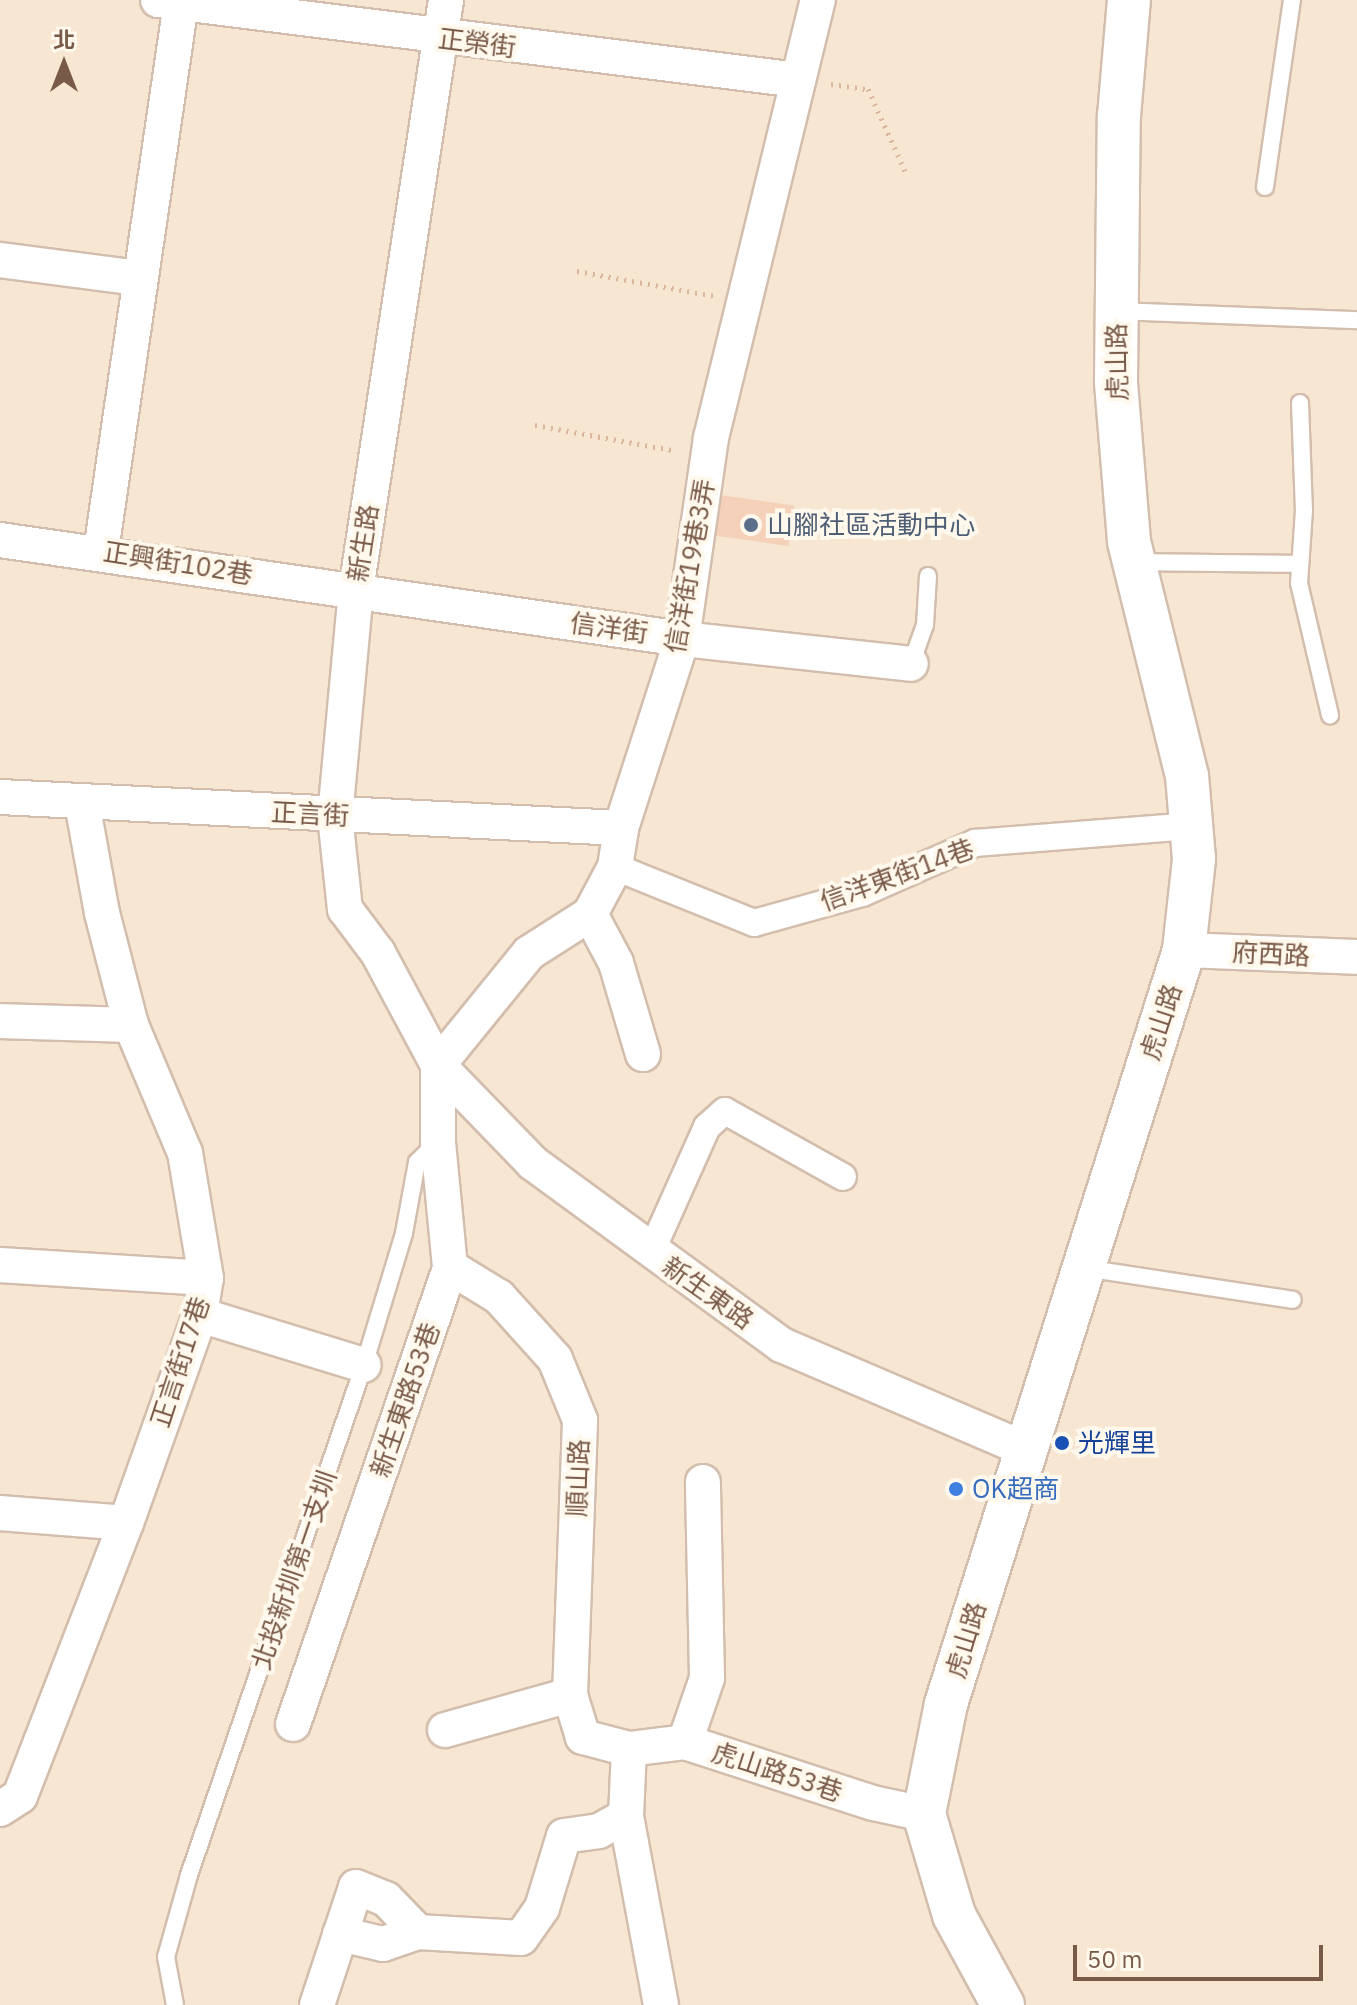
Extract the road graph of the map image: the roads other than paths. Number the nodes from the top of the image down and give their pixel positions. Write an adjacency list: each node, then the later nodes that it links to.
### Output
1 (446, 0): 6 (street, 新生路)
2 (818, 0): 7 (street, 信洋街19巷3弄)
3 (1129, 0): 11 (street, 虎山路)
4 (1292, 0): 8 (lane)
5 (169, 2): 6 (street, 正榮街); 10 (street)
6 (441, 39): 7 (street, 正榮街); 19 (street, 新生路)
7 (798, 80): 20 (street, 信洋街19巷3弄)
8 (1265, 187)
9 (0, 260): 10 (street)
10 (138, 278): 15 (street)
11 (1117, 311): 12 (lane); 16 (street, 虎山路)
12 (1357, 320)
13 (1300, 403): 17 (lane)
14 (0, 540): 15 (street, 正興街102巷)
15 (101, 551): 19 (street, 正興街102巷)
16 (1134, 562): 17 (lane); 26 (street, 虎山路)
17 (1300, 564): 22 (lane)
18 (928, 576): 21 (lane)
19 (356, 590): 20 (street, 信洋街); 25 (street, 新生路)
20 (682, 639): 21 (street, 信洋街); 27 (street, 信洋街19巷3弄)
21 (911, 664)
22 (1330, 715)
23 (0, 797): 24 (street, 正言街)
24 (82, 803): 25 (street, 正言街); 33 (street, 正言街17巷)
25 (335, 816): 27 (street, 正言街); 35 (street, 新生路)
26 (1192, 826): 28 (street, 信洋東街14巷); 30 (street, 虎山路)
27 (621, 828): 28 (street, 信洋街19巷3弄)
28 (615, 867): 29 (street, 信洋街19巷3弄)
29 (590, 914): 34 (street); 35 (street, 信洋街19巷3弄)
30 (1184, 950): 31 (street, 府西路); 41 (street, 虎山路)
31 (1357, 957)
32 (0, 1021): 33 (street)
33 (131, 1025): 42 (street, 正言街17巷)
34 (643, 1054)
35 (438, 1065): 36 (street, 新生東路53巷); 38 (street, 新生東路)
36 (438, 1142): 40 (street, 新生東路53巷); 45 (lane, 北投新圳第一支圳)
37 (843, 1177): 38 (street)
38 (651, 1252): 46 (street, 新生東路)
39 (0, 1265): 42 (street)
40 (450, 1267): 50 (street, 順山路); 51 (street, 新生東路53巷)
41 (1083, 1268): 43 (lane); 46 (street, 虎山路)
42 (206, 1278): 44 (street, 正言街17巷)
43 (1293, 1300)
44 (200, 1315): 45 (street); 49 (street, 正言街17巷)
45 (364, 1365): 60 (lane, 北投新圳第一支圳)
46 (1025, 1449): 56 (street, 虎山路)
47 (703, 1482): 53 (street)
48 (0, 1513): 49 (street)
49 (126, 1523): 55 (street, 正言街17巷)
50 (570, 1695): 52 (street); 54 (street, 順山路)
51 (293, 1724)
52 (445, 1730)
53 (685, 1742): 54 (street, 虎山路53巷); 56 (street, 虎山路53巷)
54 (629, 1749): 57 (street)
55 (0, 1809)
56 (924, 1814): 63 (street, 虎山路)
57 (626, 1816): 58 (street); 62 (street)
58 (418, 1932): 59 (street); 59 (street)
59 (340, 1934): 61 (street)
60 (175, 2005)
61 (317, 2005)
62 (661, 2005)
63 (1003, 2005)

